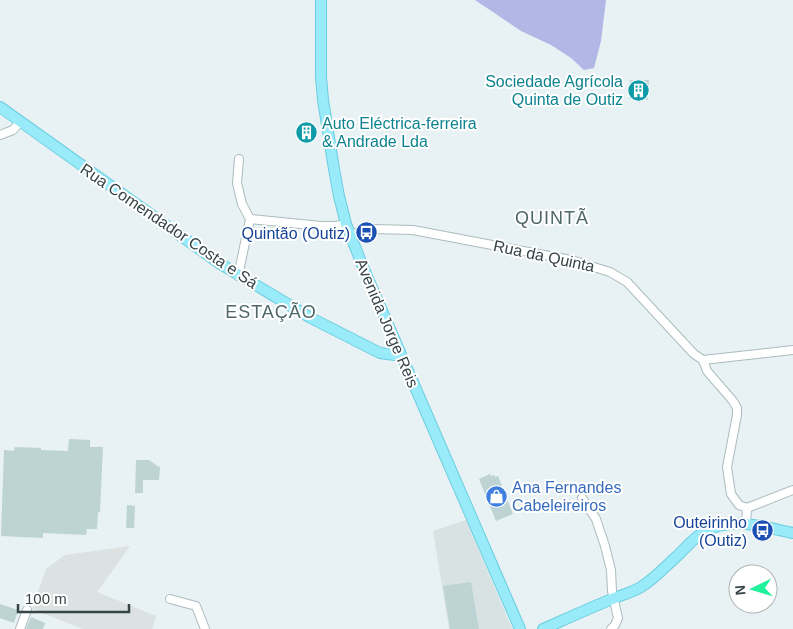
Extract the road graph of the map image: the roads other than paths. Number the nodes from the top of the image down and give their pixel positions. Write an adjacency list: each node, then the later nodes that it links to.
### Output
1 (320, 0): 7 (main road, Avenida Jorge Reis)
2 (0, 108): 3 (main road, Rua Comendador Costa e Sá)
3 (20, 122): 4 (street); 9 (main road, Rua Comendador Costa e Sá)
4 (0, 135)
5 (239, 159): 6 (street)
6 (250, 219): 7 (street); 9 (street)
7 (346, 224): 8 (main road, Avenida Jorge Reis)
8 (350, 235): 11 (main road, Avenida Jorge Reis); 12 (street, Rua da Quinta)
9 (238, 276): 11 (main road, Rua Comendador Costa e Sá)
10 (793, 350): 12 (street)
11 (400, 352): 23 (main road, Avenida Jorge Reis)
12 (703, 360): 15 (street, Rua da Quinta)
13 (793, 490): 15 (street)
14 (582, 498): 18 (street)
15 (747, 508): 16 (street)
16 (746, 524): 17 (main road); 18 (main road)
17 (793, 533)
18 (616, 598): 24 (main road); 25 (street)
19 (170, 599): 22 (street)
20 (27, 610): 21 (street)
21 (20, 629)
22 (204, 629)
23 (520, 629)
24 (543, 629)
25 (611, 629)

